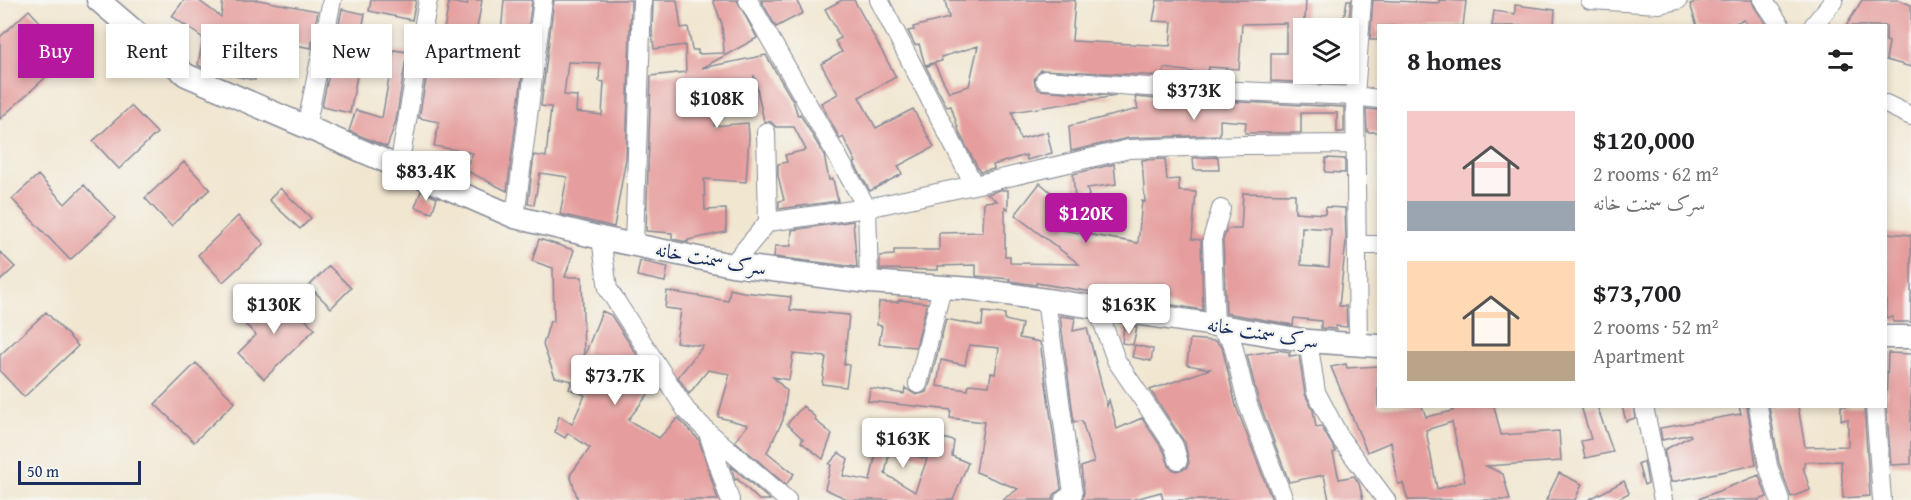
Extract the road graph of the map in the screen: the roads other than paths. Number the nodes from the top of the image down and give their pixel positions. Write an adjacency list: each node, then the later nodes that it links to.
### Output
1 (98, 0): 20 (street, سرک سمنت خانه)
2 (332, 0): 20 (street)
3 (429, 0): 23 (street)
4 (543, 0): 27 (street)
5 (642, 0): 30 (street)
6 (748, 0): 25 (street)
7 (879, 0): 24 (street)
8 (1362, 0): 16 (street)
9 (1590, 0): 10 (street)
10 (1678, 0)
11 (1762, 0): 13 (street)
12 (1834, 0): 14 (street)
13 (1780, 24)
14 (1816, 24)
15 (1045, 80): 16 (street)
16 (1355, 96): 17 (street); 22 (street)
17 (1377, 99)
18 (1887, 104): 19 (street)
19 (1911, 116)
20 (306, 128): 23 (street, سرک سمنت خانه)
21 (766, 132): 28 (street)
22 (1356, 144): 24 (street); 31 (street)
23 (399, 167): 27 (street, سرک سمنت خانه)
24 (974, 185): 25 (street)
25 (867, 208): 28 (street); 34 (street)
26 (1221, 209): 38 (street)
27 (515, 217): 29 (street, سرک سمنت خانه)
28 (768, 222): 33 (street)
29 (601, 238): 30 (street, سرک سمنت خانه); 47 (street)
30 (634, 244): 33 (street, سرک سمنت خانه)
31 (1358, 245): 32 (street); 42 (street)
32 (1377, 245)
33 (732, 265): 34 (street, سرک سمنت خانه)
34 (869, 282): 35 (street, سرک سمنت خانه)
35 (942, 288): 36 (street, سرک سمنت خانه); 43 (street)
36 (1046, 300): 37 (street, سرک سمنت خانه); 51 (street)
37 (1097, 307): 38 (street, سرک سمنت خانه); 48 (street)
38 (1215, 325): 41 (street, سرک سمنت خانه); 52 (street)
39 (1887, 337): 40 (street)
40 (1911, 337)
41 (1308, 341): 42 (street, سرک سمنت خانه); 53 (street)
42 (1368, 345)
43 (918, 384)
44 (1644, 408): 54 (street)
45 (1758, 408): 55 (street)
46 (1875, 408): 56 (street)
47 (707, 431): 49 (street); 50 (street)
48 (1178, 460)
49 (730, 500)
50 (787, 500)
51 (1064, 500)
52 (1284, 500)
53 (1386, 500)
54 (1663, 500)
55 (1780, 500)
56 (1882, 500)

